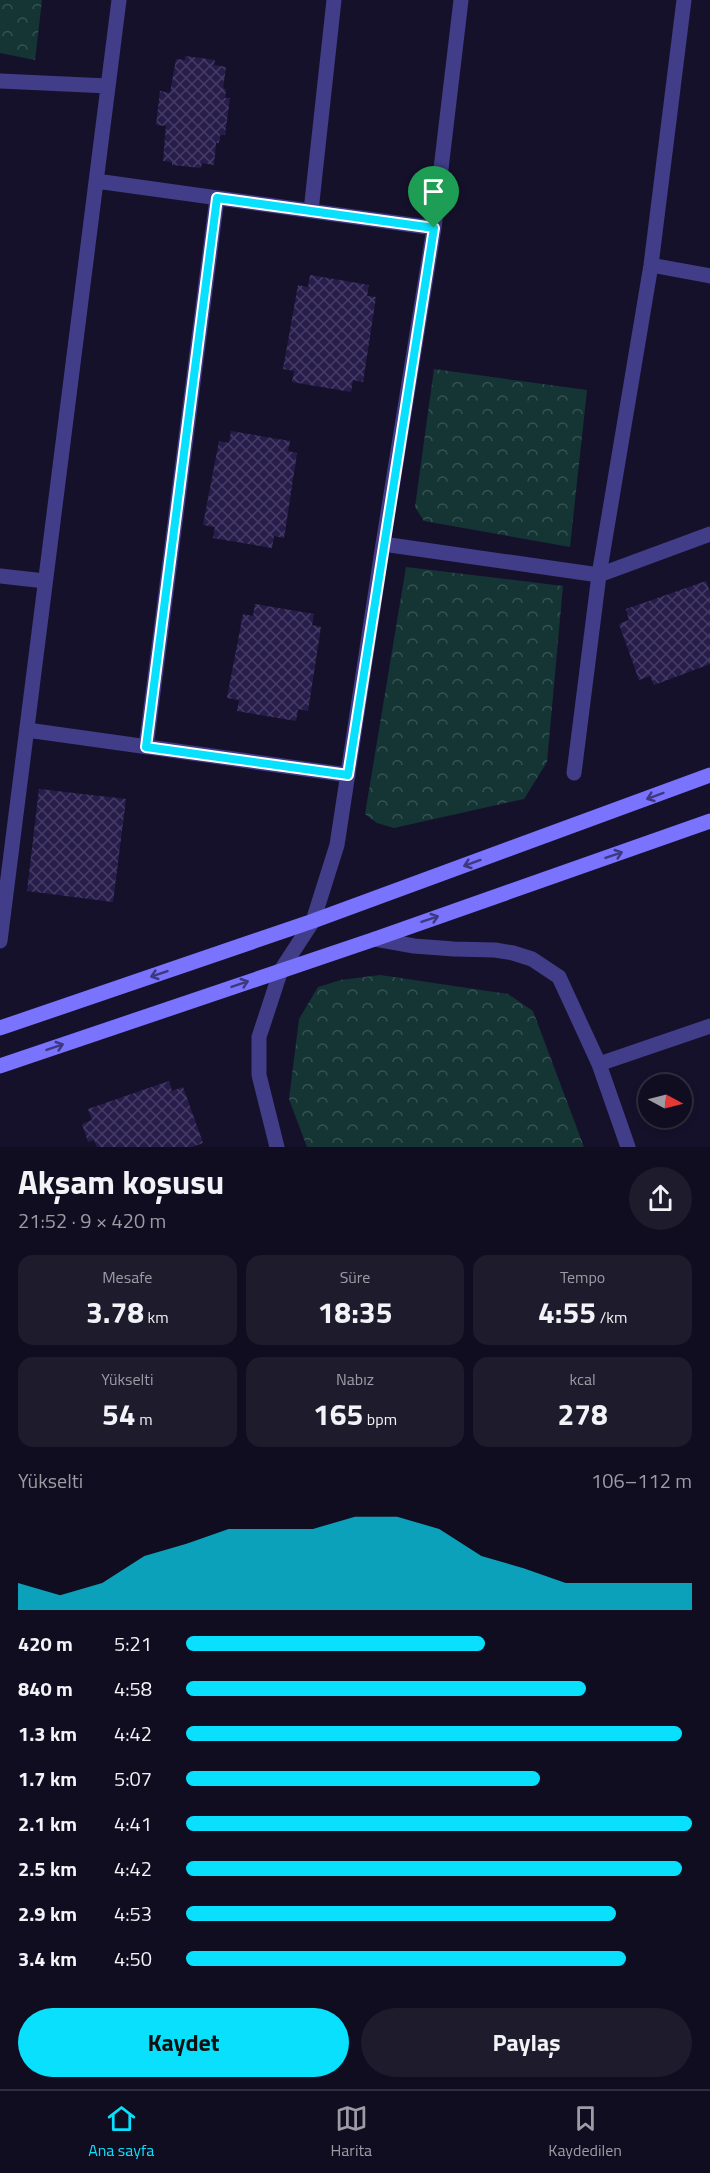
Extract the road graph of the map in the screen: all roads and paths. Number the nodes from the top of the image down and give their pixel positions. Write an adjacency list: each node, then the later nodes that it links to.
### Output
1 (119, 0): 6 (street)
2 (333, 0): 9 (street)
3 (461, 0): 10 (street)
4 (684, 0): 11 (street)
5 (0, 81): 6 (street)
6 (108, 86): 7 (street)
7 (96, 181): 8 (street); 17 (street)
8 (217, 198): 9 (street); 19 (street)
9 (310, 211): 10 (street)
10 (434, 228): 14 (street)
11 (651, 265): 12 (street); 15 (street)
12 (710, 276)
13 (710, 534): 15 (street)
14 (383, 544): 15 (street); 21 (street)
15 (599, 575): 20 (street)
16 (0, 576): 17 (street)
17 (45, 581): 18 (street)
18 (27, 730): 19 (street); 26 (street)
19 (146, 747): 21 (street)
20 (574, 773)
21 (348, 775): 24 (street)
22 (710, 776): 24 (main road, one-way to 24)
23 (710, 821): 25 (main road, one-way to 23)
24 (313, 921): 27 (street); 29 (main road, one-way to 29)
25 (375, 939): 27 (main road); 30 (street)
26 (0, 941)
27 (281, 970): 31 (main road, one-way to 27); 32 (street)
28 (710, 1026): 30 (street)
29 (0, 1028)
30 (599, 1064): 33 (street)
31 (0, 1065)
32 (278, 1147)
33 (628, 1147)

